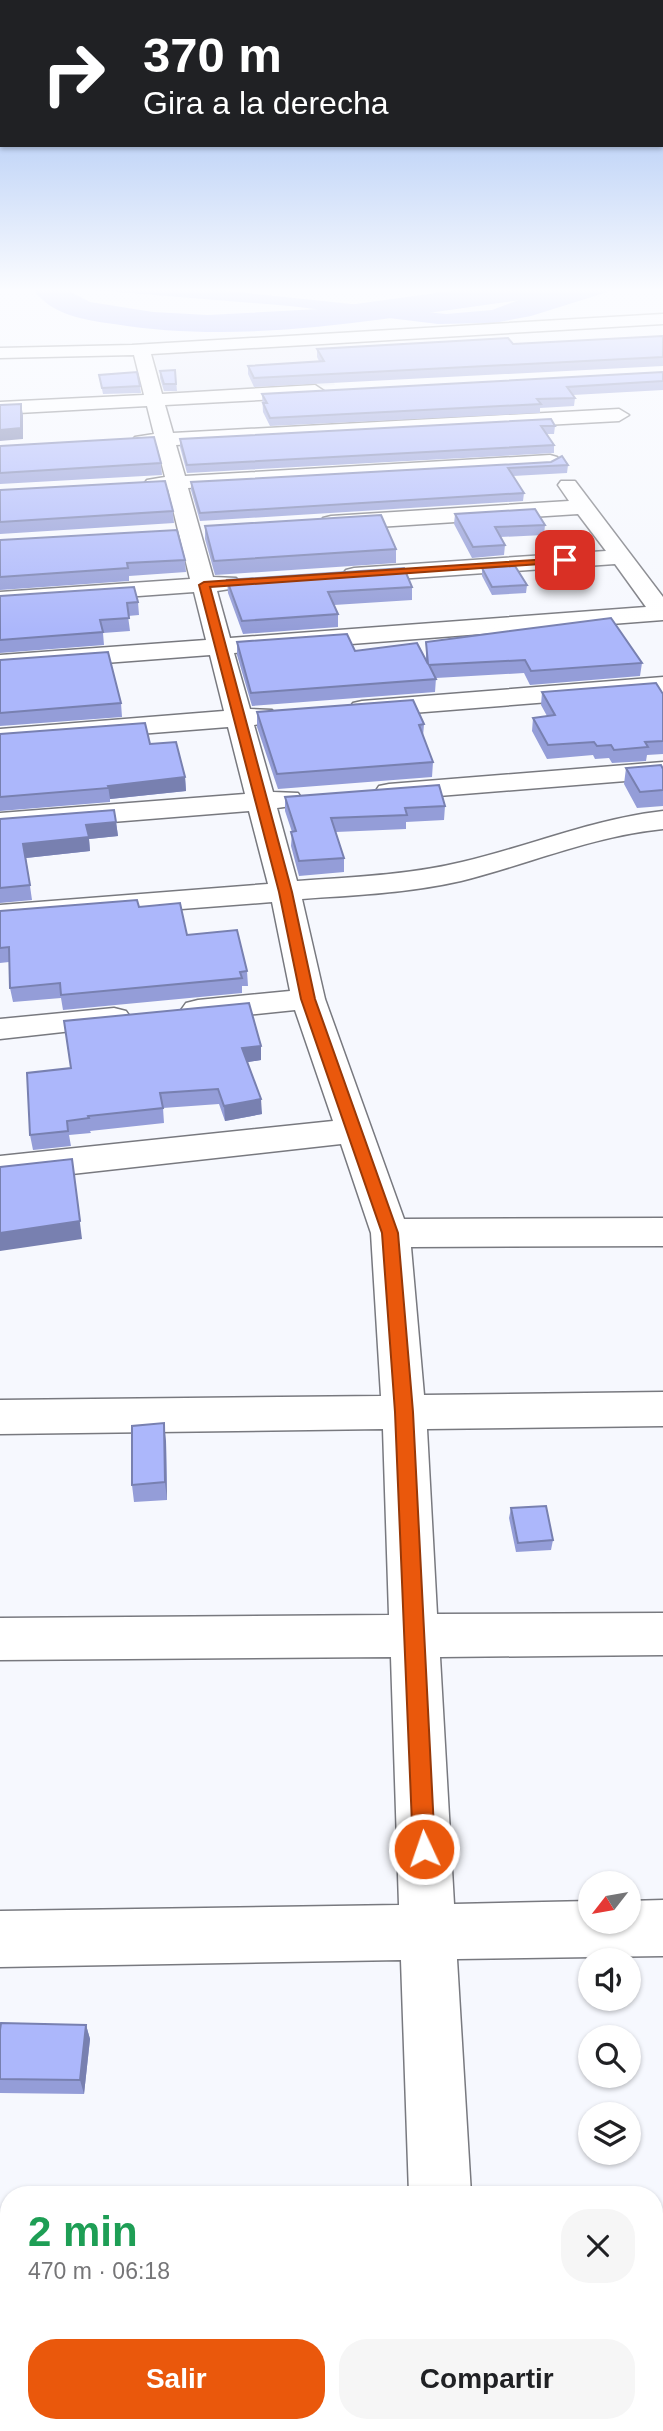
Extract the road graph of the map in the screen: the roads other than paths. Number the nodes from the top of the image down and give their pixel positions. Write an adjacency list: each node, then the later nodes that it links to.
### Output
1 (108, 402): 4 (street)
2 (156, 402): 6 (street)
3 (507, 402): 8 (street)
4 (0, 408)
5 (619, 415): 6 (street)
6 (165, 440): 7 (street); 9 (street)
7 (124, 442)
8 (550, 461): 9 (street); 11 (street)
9 (177, 483): 10 (street); 16 (street)
10 (136, 485)
11 (584, 507): 12 (street); 13 (street)
12 (312, 524)
13 (621, 556): 14 (street); 18 (street)
14 (329, 576)
15 (246, 582): 16 (street)
16 (204, 585): 17 (street); 19 (street)
17 (0, 599)
18 (663, 613): 19 (street)
19 (220, 646): 20 (street); 24 (street)
20 (0, 663)
21 (663, 685): 22 (street)
22 (335, 711)
23 (294, 714): 24 (street)
24 (239, 718): 25 (street); 29 (street)
25 (0, 737)
26 (663, 770): 27 (street)
27 (358, 794)
28 (317, 797): 29 (street)
29 (262, 801): 31 (street); 32 (street)
30 (663, 820): 32 (street)
31 (0, 822)
32 (285, 892): 33 (street); 34 (street)
33 (0, 914)
34 (308, 999): 35 (street); 36 (street)
35 (0, 1029)
36 (354, 1131): 37 (street); 39 (street)
37 (0, 1169)
38 (663, 1232): 39 (street)
39 (390, 1233): 41 (street)
40 (663, 1409): 41 (street)
41 (404, 1412): 42 (street); 46 (street)
42 (0, 1417)
43 (663, 1633): 44 (street)
44 (0, 1639)
45 (663, 1928): 46 (street)
46 (428, 1931): 47 (street); 48 (street)
47 (0, 1939)
48 (440, 2186)

